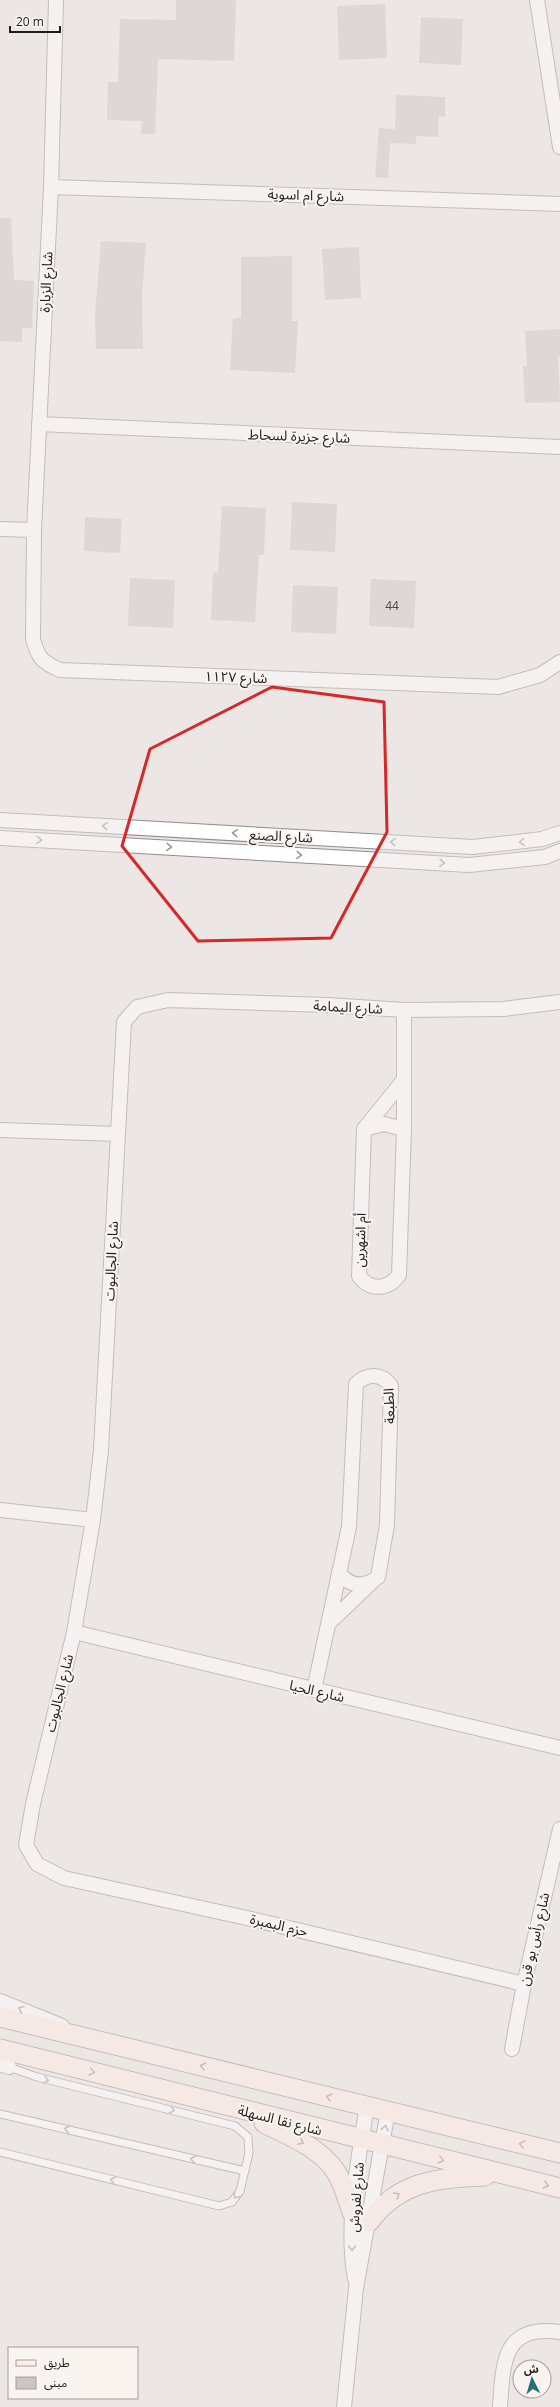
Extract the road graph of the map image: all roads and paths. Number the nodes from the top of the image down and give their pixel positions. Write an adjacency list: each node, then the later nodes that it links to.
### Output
1 (56, 0): 4 (street, شارع الزبارة)
2 (537, 0): 3 (street)
3 (560, 148)
4 (51, 187): 5 (street, شارع ام اسوية); 6 (street, شارع الزبارة)
5 (560, 204)
6 (39, 424): 7 (street, شارع جزيرة لسحاط); 9 (street, شارع الزبارة)
7 (560, 447)
8 (0, 529): 9 (street)
9 (34, 530): 10 (street, شارع ١١٢٧)
10 (560, 662)
11 (0, 820): 12 (street, شارع الصنع, one-way to 11)
12 (560, 832)
13 (0, 838): 14 (street, شارع الصنع, one-way to 14)
14 (560, 852)
15 (560, 1002): 17 (street, شارع اليمامة)
16 (137, 1007): 17 (street, شارع اليمامة); 22 (street, شارع الجالبوت)
17 (404, 1010): 18 (street, أم اشهرين)
18 (402, 1082): 19 (street); 20 (street, أم اشهرين)
19 (364, 1129): 20 (street); 20 (street, أم اشهرين)
20 (404, 1129)
21 (0, 1130): 22 (street)
22 (118, 1134): 24 (street, شارع الجالبوت)
23 (0, 1510): 24 (street)
24 (93, 1520): 28 (street, شارع الجالبوت)
25 (339, 1573): 26 (street); 26 (street, الطبعة); 27 (street, الطبعة)
26 (372, 1582): 27 (street, الطبعة)
27 (329, 1622): 29 (street, الطبعة)
28 (74, 1632): 29 (street, شارع الحيا); 32 (street, شارع الجالبوت)
29 (314, 1690): 30 (street, شارع الحيا)
30 (560, 1748)
31 (560, 1829): 33 (street, شارع رأس بو قرن)
32 (37, 1864): 33 (street, حزم البمبرة)
33 (524, 1984): 38 (street, شارع رأس بو قرن)
34 (0, 2002): 36 (street, one-way to 34)
35 (0, 2017): 36 (main road)
36 (82, 2036): 41 (main road, one-way to 36)
37 (0, 2049): 39 (main road, شارع نقا السهلة)
38 (512, 2049)
39 (39, 2059): 40 (main road); 42 (main road, شارع نقا السهلة, one-way to 42)
40 (4, 2066): 49 (lane, one-way to 49)
41 (367, 2106): 43 (main road); 45 (street, شارع لفروش)
42 (242, 2110): 45 (main road, شارع نقا السهلة); 52 (main road, one-way to 52)
43 (388, 2111): 46 (street, شارع لفروش, one-way to 43); 48 (main road, one-way to 43)
44 (0, 2114): 49 (lane, one-way to 44)
45 (361, 2140): 46 (main road, شارع نقا السهلة); 52 (street, شارع لفروش)
46 (382, 2145): 50 (main road, شارع نقا السهلة, one-way to 50); 53 (street, شارع لفروش)
47 (0, 2152): 49 (lane, one-way to 47)
48 (560, 2153)
49 (245, 2171)
50 (505, 2175): 51 (main road, شارع نقا السهلة, one-way to 51); 53 (main road, one-way to 50)
51 (560, 2188)
52 (352, 2212): 54 (street, شارع لفروش, one-way to 54)
53 (369, 2222): 54 (street, شارع لفروش)
54 (356, 2288): 56 (street, شارع لفروش)
55 (560, 2332): 57 (street)
56 (344, 2407)
57 (500, 2407)

